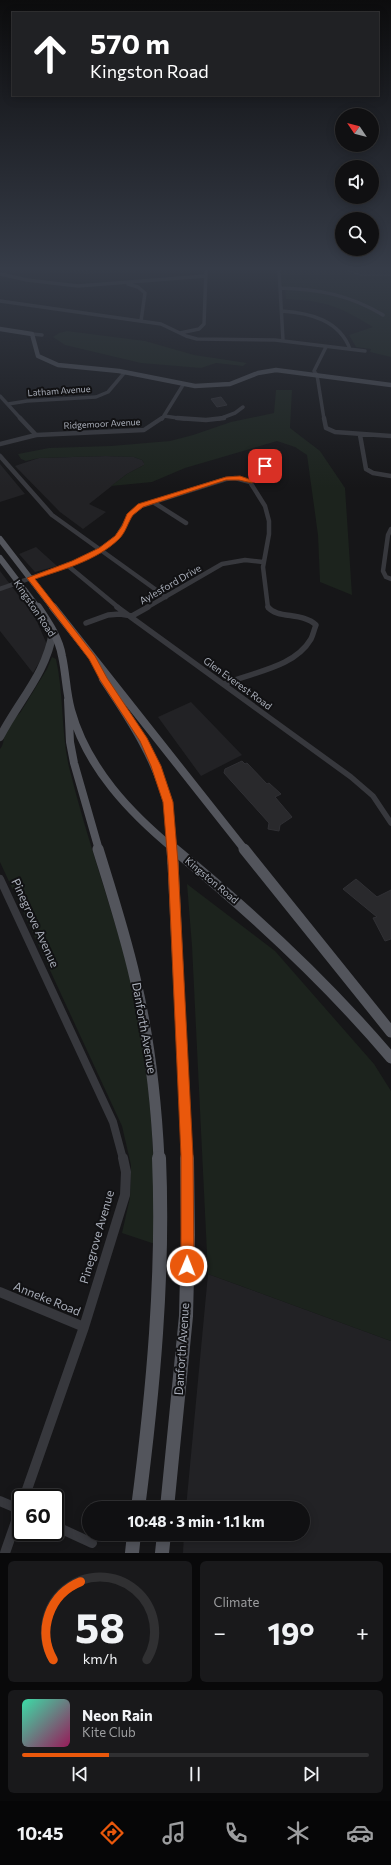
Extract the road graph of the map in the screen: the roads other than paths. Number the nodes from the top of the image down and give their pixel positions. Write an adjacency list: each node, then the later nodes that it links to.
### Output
1 (34, 342): 7 (street)
2 (298, 342): 4 (street)
3 (348, 342): 5 (street)
4 (326, 347): 5 (street); 8 (street)
5 (350, 349): 6 (street)
6 (365, 351)
7 (125, 372): 9 (street); 12 (street, Latham Avenue)
8 (317, 375): 9 (street); 10 (street); 16 (street)
9 (183, 385): 14 (street, Ridgemoor Avenue)
10 (391, 385)
11 (0, 396): 12 (street)
12 (8, 404): 15 (street)
13 (243, 406): 14 (street)
14 (164, 416): 15 (street, Ridgemoor Avenue)
15 (36, 435): 18 (street, Ridgemoor Avenue)
16 (360, 435): 17 (street); 21 (street)
17 (391, 436)
18 (0, 444)
19 (0, 456): 27 (street)
20 (268, 462): 22 (street)
21 (391, 476)
22 (250, 482): 23 (street); 29 (street)
23 (153, 502): 24 (street); 27 (street)
24 (186, 523)
25 (391, 529): 32 (street)
26 (0, 539): 31 (main road, Kingston Road)
27 (102, 550): 30 (street); 35 (street)
28 (0, 558): 33 (main road, Kingston Road)
29 (263, 562): 35 (street, Aylesford Drive); 40 (street)
30 (67, 566): 31 (street); 36 (street, Glen Everest Road)
31 (30, 578): 33 (street); 39 (main road, Kingston Road)
32 (389, 578)
33 (19, 582): 34 (street); 38 (main road, Kingston Road)
34 (0, 590)
35 (166, 597): 36 (street, Aylesford Drive)
36 (132, 616): 37 (street, Aylesford Drive); 40 (street, Glen Everest Road)
37 (86, 623)
38 (53, 632): 41 (main road, Kingston Road); 42 (street)
39 (92, 658): 46 (main road, Kingston Road); 53 (main road, Danforth Avenue, bridge)
40 (224, 684): 44 (street, Glen Everest Road)
41 (68, 700): 47 (main road, Kingston Road); 52 (main road, Danforth Avenue)
42 (2, 728): 43 (street)
43 (0, 738)
44 (391, 823)
45 (0, 878): 49 (street, Pinegrove Avenue)
46 (391, 1032)
47 (391, 1058)
48 (0, 1292): 49 (street, Anneke Road)
49 (84, 1327): 50 (street, Pinegrove Avenue)
50 (27, 1489)
51 (0, 1501): 54 (street)
52 (139, 1501)
53 (168, 1501)
54 (12, 1506)
55 (64, 1530): 59 (street)
56 (12, 1534): 60 (street)
57 (133, 1541): 61 (main road)
58 (163, 1541): 62 (main road)
59 (92, 1543)
60 (5, 1553)
61 (132, 1553)
62 (162, 1553)

